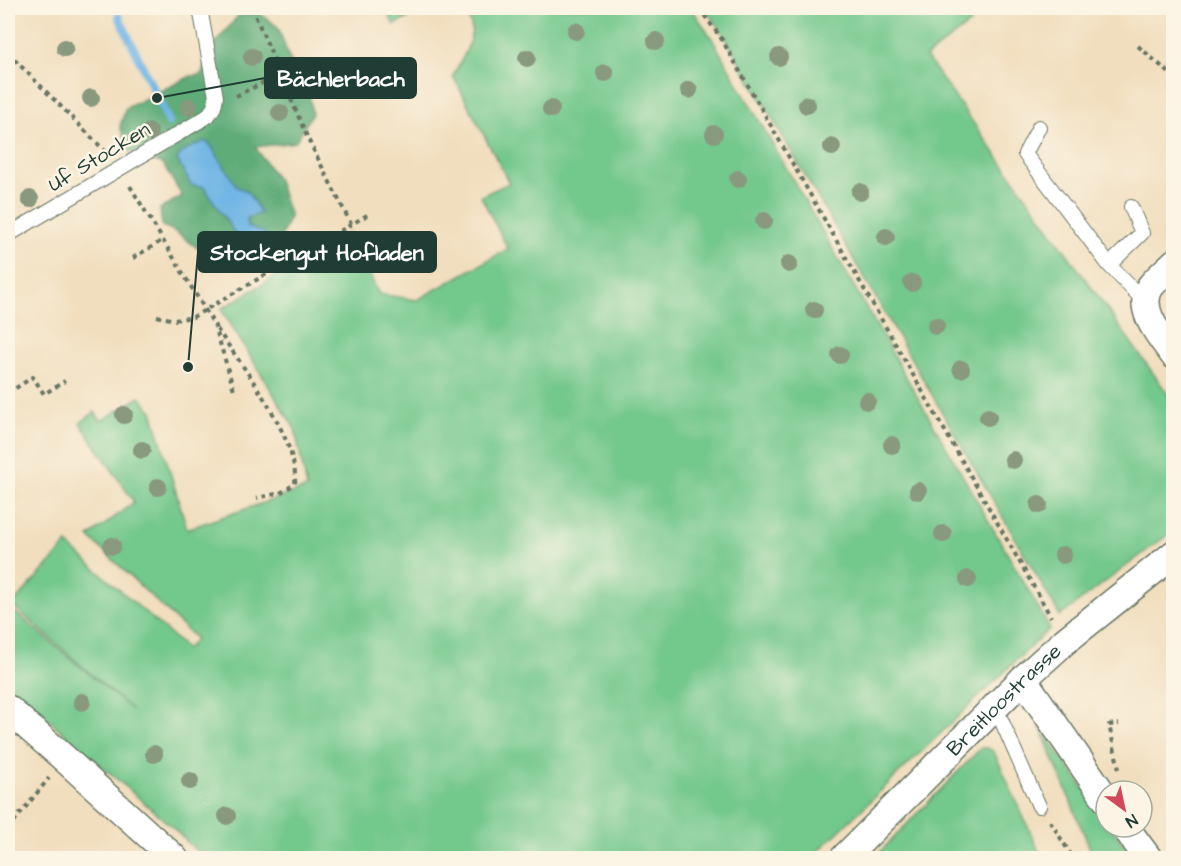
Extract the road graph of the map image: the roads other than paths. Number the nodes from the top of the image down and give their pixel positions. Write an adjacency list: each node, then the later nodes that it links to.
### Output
1 (200, 8): 4 (lane, Uf Stocken)
2 (1039, 127): 6 (lane)
3 (1131, 207): 6 (lane)
4 (8, 235)
5 (1173, 263): 7 (street)
6 (1109, 266): 7 (lane)
7 (1145, 302): 8 (street)
8 (1173, 355)
9 (1173, 554): 10 (street, Breitloostrasse)
10 (1023, 679): 11 (street, Breitloostrasse); 13 (street)
11 (995, 706): 14 (lane); 17 (street, Breitloostrasse)
12 (8, 709): 16 (street)
13 (1105, 779)
14 (1040, 806)
15 (1134, 839): 18 (street)
16 (174, 858)
17 (844, 858)
18 (1148, 858)

